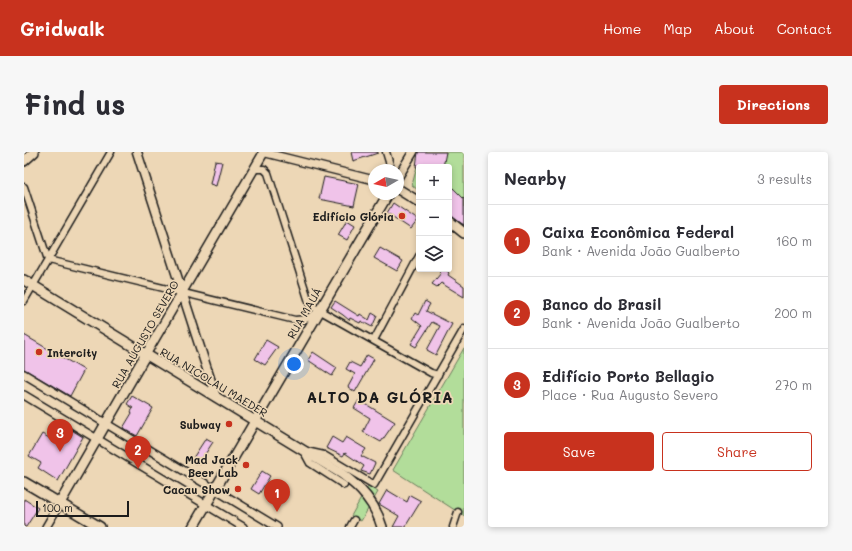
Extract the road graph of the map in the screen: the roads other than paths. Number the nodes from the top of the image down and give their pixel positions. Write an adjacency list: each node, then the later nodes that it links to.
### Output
1 (34, 152): 7 (main road)
2 (110, 152): 18 (street)
3 (137, 152): 22 (main road)
4 (263, 152): 10 (main road, RUA AUGUSTO SEVERO); 11 (street)
5 (386, 152): 8 (street)
6 (413, 152): 9 (main road)
7 (24, 161)
8 (390, 164)
9 (404, 167)
10 (254, 169): 22 (main road, RUA AUGUSTO SEVERO); 24 (street)
11 (368, 178)
12 (24, 187): 18 (street)
13 (404, 193): 15 (main road)
14 (385, 200): 24 (main road, RUA MAUÁ)
15 (416, 200)
16 (452, 223): 17 (main road)
17 (464, 233)
18 (48, 260): 21 (street); 22 (street)
19 (416, 262): 26 (street)
20 (24, 280): 21 (main road, RUA NICOLAU MAEDER)
21 (33, 286): 23 (street); 27 (main road, RUA NICOLAU MAEDER)
22 (183, 293): 24 (street); 27 (main road, RUA AUGUSTO SEVERO); 31 (main road)
23 (24, 301)
24 (321, 309): 26 (street); 32 (main road, RUA MAUÁ)
25 (464, 329): 29 (street)
26 (374, 340): 29 (street)
27 (146, 354): 31 (main road, RUA NICOLAU MAEDER); 33 (main road, RUA AUGUSTO SEVERO)
28 (24, 374): 33 (street)
29 (438, 375): 35 (street)
30 (24, 394): 34 (street)
31 (216, 397): 32 (main road, RUA NICOLAU MAEDER)
32 (255, 421): 35 (main road, RUA NICOLAU MAEDER); 38 (main road, RUA MAUÁ)
33 (106, 423): 34 (main road, RUA AUGUSTO SEVERO); 38 (street)
34 (97, 439): 39 (main road, RUA AUGUSTO SEVERO); 40 (street)
35 (304, 450): 37 (street); 49 (main road, RUA NICOLAU MAEDER)
36 (24, 482): 39 (main road)
37 (344, 485)
38 (215, 490): 40 (main road, RUA MAUÁ); 47 (street)
39 (60, 503): 43 (street, RUA AUGUSTO SEVERO); 44 (main road)
40 (206, 505): 45 (main road, RUA MAUÁ); 46 (street)
41 (458, 512): 50 (street)
42 (354, 520): 48 (street)
43 (46, 527)
44 (100, 527)
45 (193, 527)
46 (243, 527)
47 (277, 527)
48 (350, 527)
49 (382, 527)
50 (453, 527)

